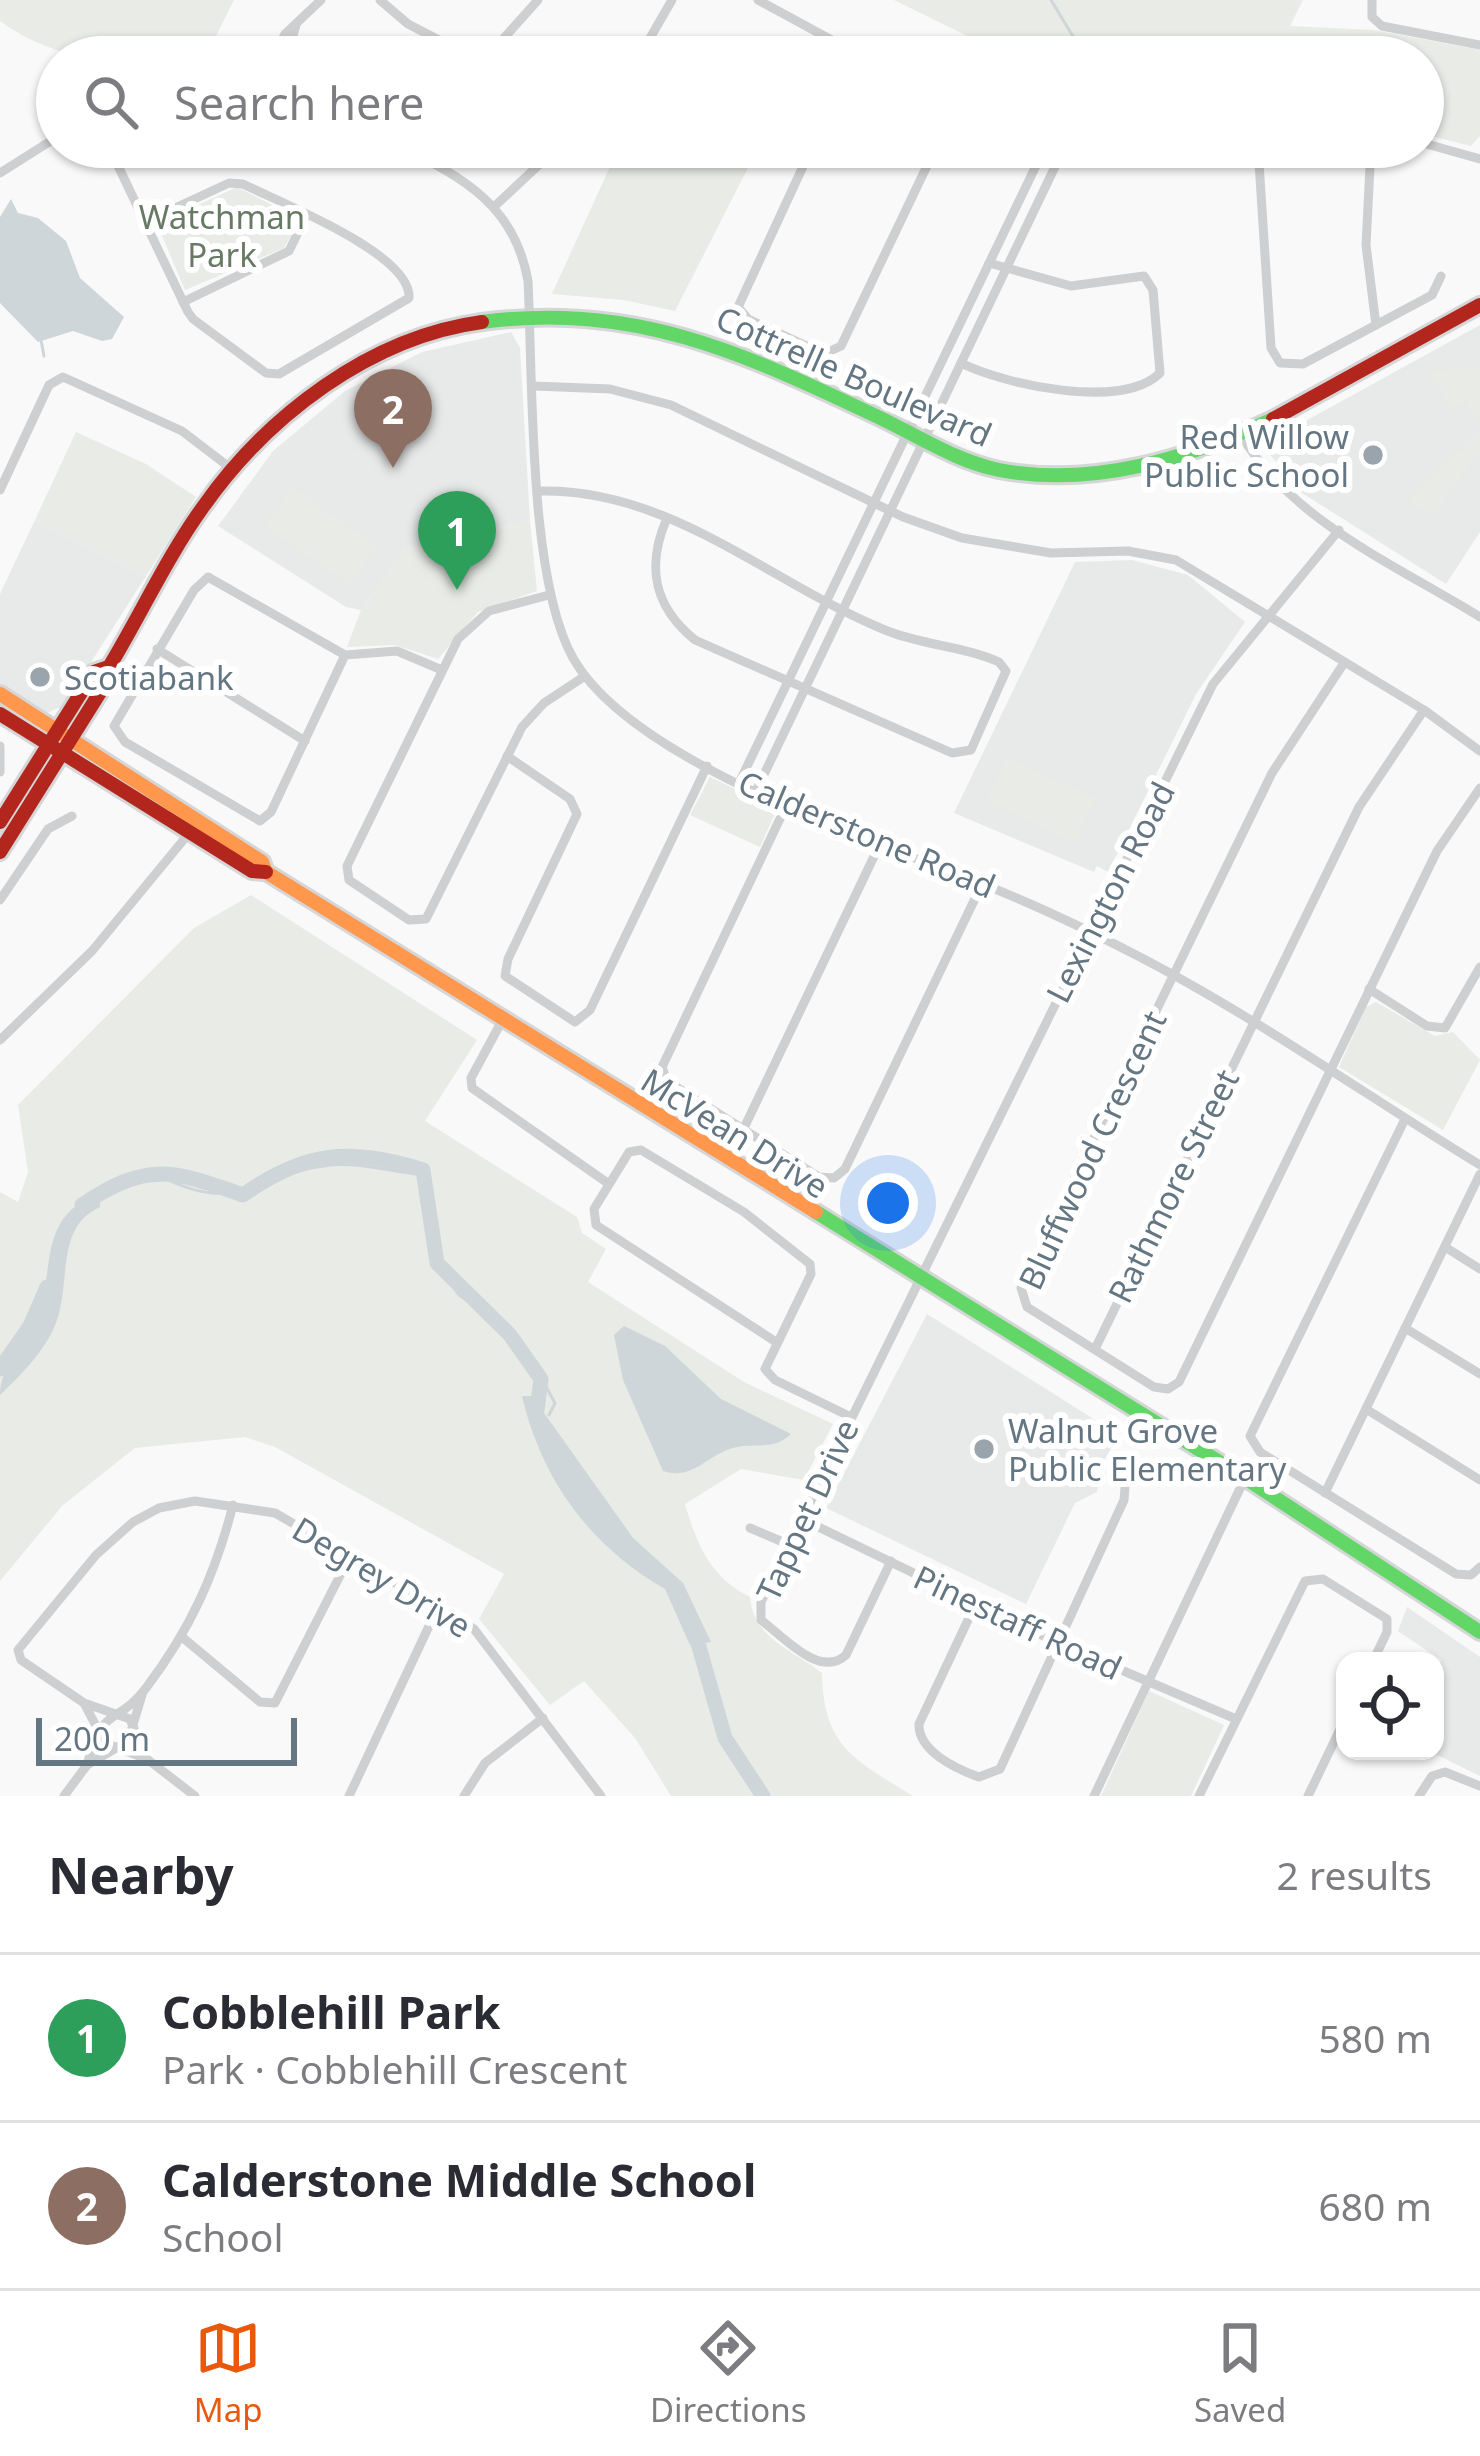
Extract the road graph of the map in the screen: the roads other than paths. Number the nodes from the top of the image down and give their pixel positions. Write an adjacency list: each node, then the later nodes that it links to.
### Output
1 (321, 0): 7 (street)
2 (380, 0): 10 (street)
3 (538, 0): 11 (street)
4 (672, 0): 12 (street)
5 (758, 0): 13 (street)
6 (1372, 0): 14 (street)
7 (296, 25): 8 (street); 9 (street)
8 (288, 36)
9 (293, 36)
10 (432, 36)
11 (506, 36)
12 (652, 36)
13 (822, 36)
14 (1436, 36)
15 (1444, 37): 16 (street)
16 (1480, 44)
17 (1444, 149): 19 (street)
18 (36, 150): 29 (street)
19 (1480, 159)
20 (120, 168): 32 (street)
21 (443, 168): 30 (street)
22 (536, 168): 30 (street)
23 (803, 168): 24 (street)
24 (926, 168)
25 (1036, 168): 33 (street)
26 (1053, 168): 34 (street)
27 (1258, 168): 39 (street)
28 (1370, 168): 39 (street)
29 (0, 173)
30 (496, 205): 38 (street, Calderstone Road)
31 (306, 216): 32 (street); 36 (street); 36 (street)
32 (145, 222): 36 (street)
33 (989, 263): 34 (street); 40 (street)
34 (1007, 271): 41 (street); 41 (street)
35 (1441, 276): 39 (street)
36 (183, 302)
37 (1480, 305): 44 (main road, Cottrelle Boulevard)
38 (530, 314): 42 (street, Calderstone Road); 43 (main road, Cottrelle Boulevard); 46 (main road, Cottrelle Boulevard)
39 (1376, 326)
40 (945, 355): 41 (street); 43 (street)
41 (961, 363): 45 (street)
42 (534, 386): 48 (street, Calderstone Road); 49 (street)
43 (908, 432): 45 (main road, Cottrelle Boulevard); 49 (street)
44 (1241, 435): 45 (main road, Cottrelle Boulevard); 52 (street)
45 (925, 441): 50 (street)
46 (233, 470): 47 (street); 68 (main road, Cottrelle Boulevard)
47 (0, 490)
48 (540, 491): 51 (street); 53 (street, Calderstone Road)
49 (874, 503): 50 (street); 54 (street)
50 (891, 511): 55 (street); 57 (street)
51 (667, 518): 54 (street); 63 (street)
52 (1339, 530): 56 (street); 57 (street, Lexington Road)
53 (549, 595): 61 (street); 62 (street, Calderstone Road)
54 (826, 603): 55 (street); 63 (street)
55 (843, 610): 64 (street); 64 (street)
56 (1479, 615)
57 (1264, 617): 60 (street); 88 (street, Lexington Road)
58 (158, 649): 59 (street); 69 (street); 69 (street)
59 (345, 655): 61 (street); 69 (street)
60 (1344, 663): 66 (street); 90 (street)
61 (442, 670): 73 (street)
62 (585, 676): 73 (street); 74 (street, Calderstone Road)
63 (788, 681): 64 (street); 76 (street)
64 (805, 688): 78 (street)
65 (0, 694): 68 (main road, McVean Drive)
66 (1424, 710): 72 (street); 93 (street, Rathmore Street)
67 (0, 714): 71 (main road, McVean Drive)
68 (64, 734): 71 (main road, Cottrelle Boulevard); 85 (main road, McVean Drive)
69 (305, 741)
70 (0, 746): 75 (street)
71 (55, 748): 81 (main road, Cottrelle Boulevard); 82 (main road, McVean Drive); 84 (main road, Cottrelle Boulevard)
72 (1480, 751)
73 (507, 755): 74 (street)
74 (707, 766): 76 (street, Calderstone Road)
75 (0, 772)
76 (740, 781): 78 (street, Calderstone Road)
77 (1480, 788): 91 (street)
78 (757, 789): 79 (street, Calderstone Road)
79 (787, 804): 83 (street, Calderstone Road); 97 (street)
80 (72, 816): 87 (street)
81 (0, 822)
82 (190, 832): 85 (main road, McVean Drive); 94 (street)
83 (879, 846): 86 (street, Calderstone Road); 97 (street)
84 (0, 852)
85 (266, 872): 92 (main road, McVean Drive)
86 (982, 884): 88 (street, Calderstone Road); 97 (street)
87 (0, 900)
88 (1090, 933): 90 (street, Calderstone Road); 103 (street, Lexington Road)
89 (1480, 967): 91 (street)
90 (1172, 976): 93 (street, Calderstone Road); 106 (street, Bluffwood Crescent)
91 (1369, 989): 95 (street)
92 (503, 1019): 100 (street); 103 (main road, McVean Drive)
93 (1252, 1024): 95 (street, Calderstone Road); 106 (street, Rathmore Street)
94 (0, 1040)
95 (1329, 1071): 96 (street, Calderstone Road); 106 (street, Bluffwood Crescent)
96 (1405, 1119): 98 (street, Calderstone Road); 113 (street)
97 (743, 1130)
98 (1480, 1165)
99 (1480, 1174): 101 (street)
100 (609, 1184): 105 (street); 105 (street)
101 (1445, 1247): 102 (street); 104 (street)
102 (1480, 1269)
103 (919, 1280): 109 (street, Tappet Drive); 111 (main road, McVean Drive)
104 (1405, 1328): 107 (street); 108 (street)
105 (776, 1342): 109 (street)
106 (1095, 1349)
107 (1480, 1374)
108 (1366, 1409): 112 (street); 113 (street)
109 (850, 1417): 115 (street, Tappet Drive)
110 (1126, 1474): 125 (street)
111 (1245, 1478): 123 (main road, McVean Drive); 127 (street)
112 (1480, 1480)
113 (1325, 1493): 120 (street)
114 (233, 1505): 118 (street, Degrey Drive); 124 (street); 129 (street, Degrey Drive)
115 (802, 1520): 117 (street, Tappet Drive); 119 (street, Pinestaff Road)
116 (750, 1528): 117 (street)
117 (790, 1545): 119 (street, Tappet Drive)
118 (351, 1554): 122 (street, Degrey Drive); 124 (street)
119 (890, 1562): 121 (street, Pinestaff Road)
120 (1480, 1567)
121 (976, 1603): 125 (street, Pinestaff Road); 125 (street)
122 (438, 1607): 131 (street, Degrey Drive); 142 (street)
123 (1480, 1632)
124 (182, 1637): 128 (street)
125 (1058, 1642): 127 (street, Pinestaff Road)
126 (1378, 1652): 132 (street)
127 (1149, 1682): 132 (street, Pinestaff Road); 145 (street)
128 (142, 1695): 130 (street); 133 (street)
129 (84, 1703): 130 (street, Degrey Drive); 134 (street, Degrey Drive)
130 (115, 1712): 133 (street); 134 (street)
131 (543, 1718): 143 (street); 144 (street, Degrey Drive)
132 (1236, 1719): 146 (street)
133 (132, 1728): 136 (street); 137 (street)
134 (99, 1729): 136 (street); 138 (street)
135 (1336, 1738): 147 (street)
136 (117, 1747): 137 (street); 138 (street)
137 (147, 1759): 141 (street)
138 (87, 1765): 140 (street)
139 (1480, 1786): 148 (street)
140 (64, 1796)
141 (195, 1796)
142 (349, 1796)
143 (464, 1796)
144 (601, 1796)
145 (1094, 1796)
146 (1199, 1796)
147 (1308, 1796)
148 (1420, 1796)

